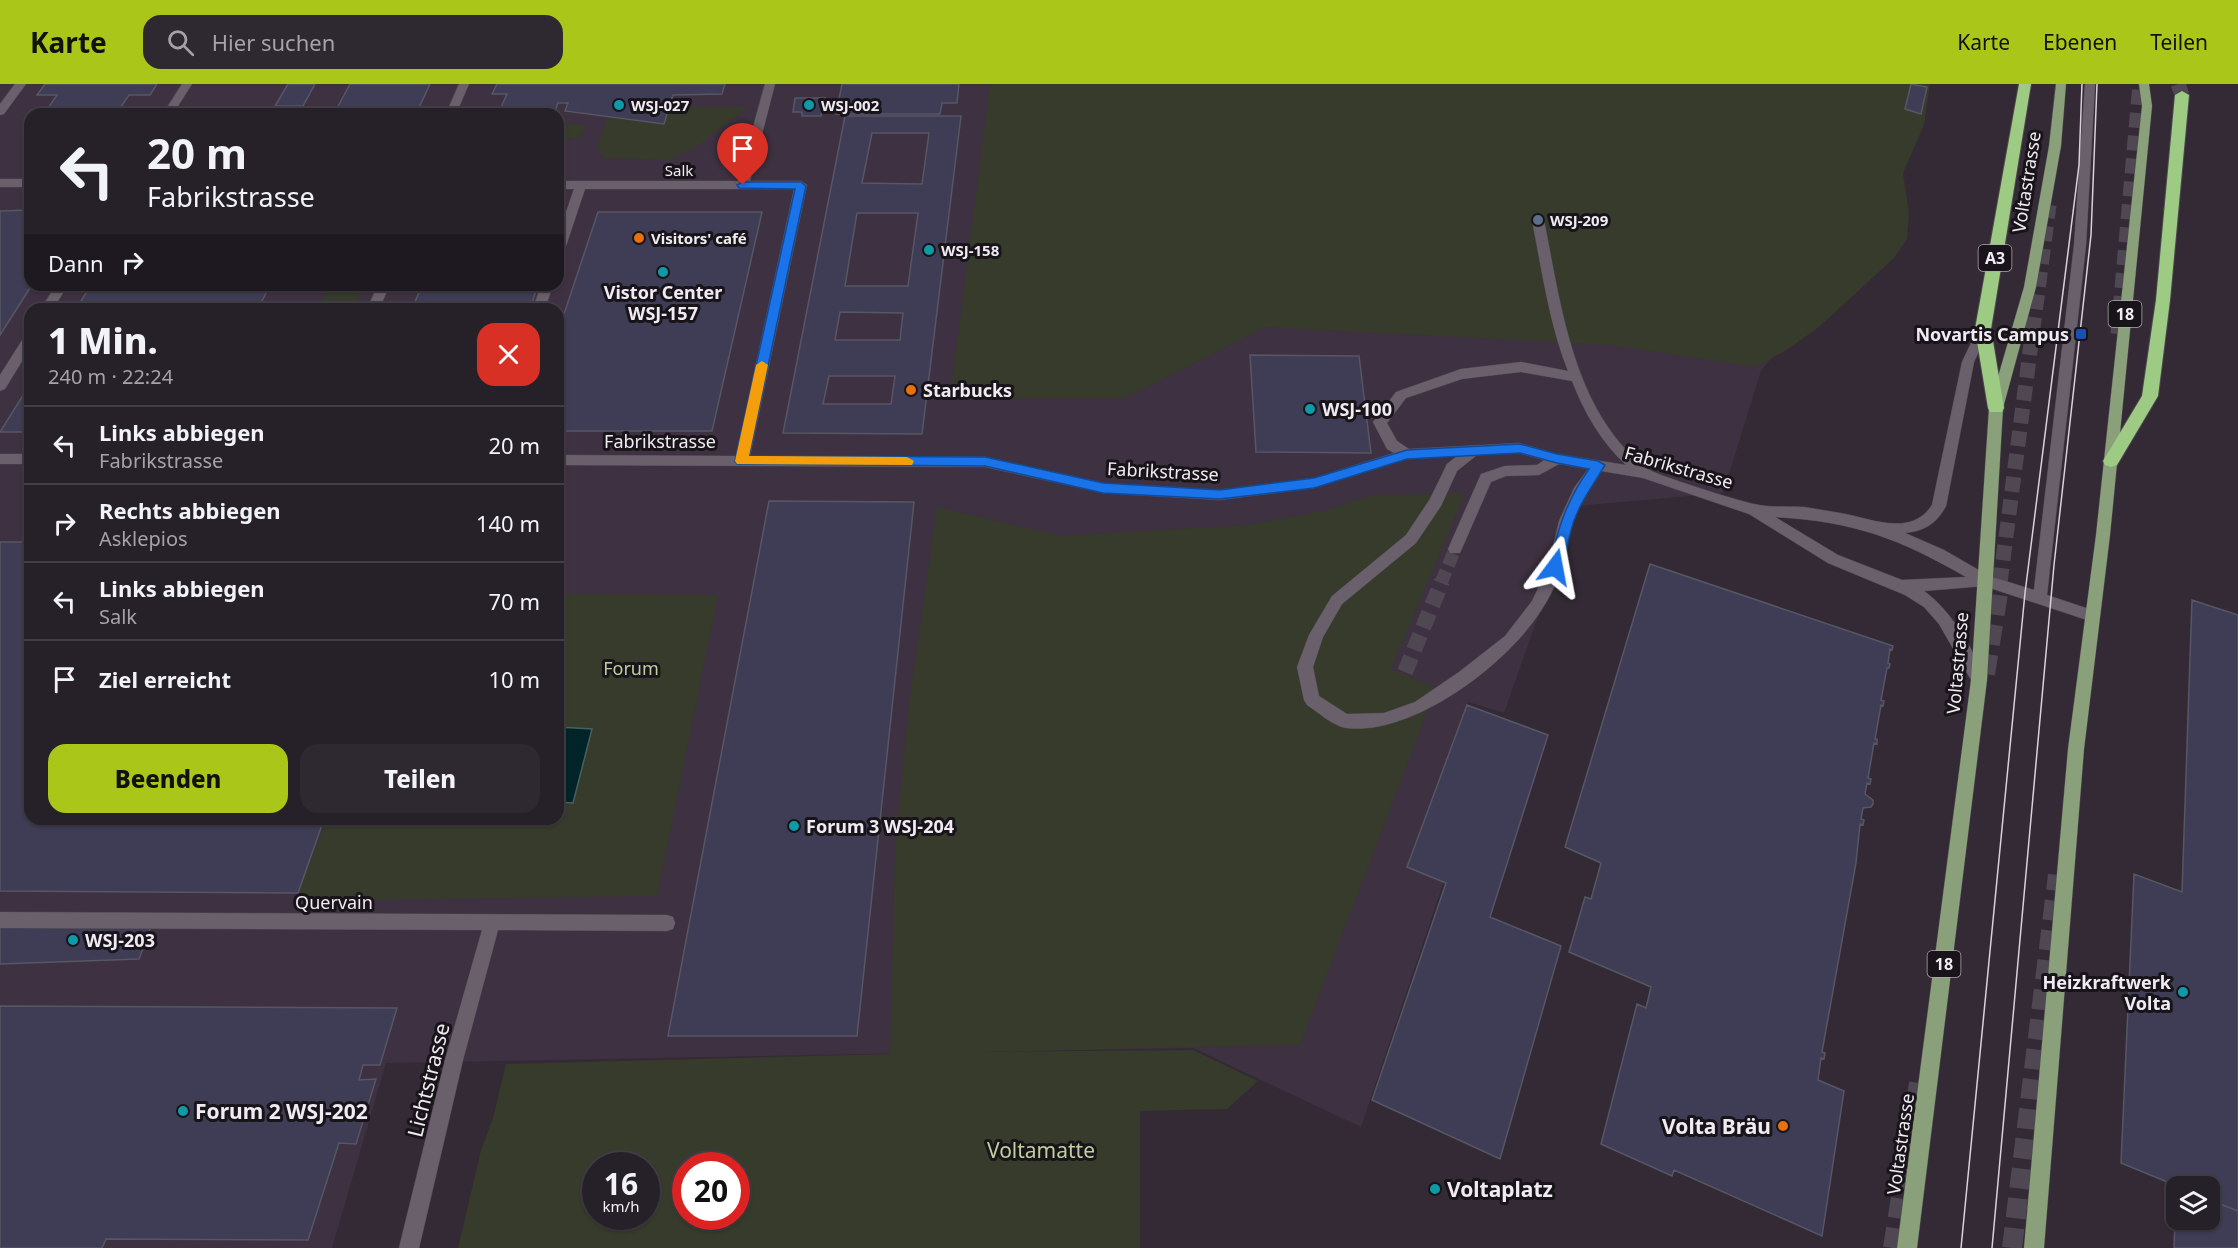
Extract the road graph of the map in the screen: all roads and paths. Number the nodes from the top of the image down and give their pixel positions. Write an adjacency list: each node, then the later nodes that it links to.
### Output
1 (21, 84): 12 (street)
2 (187, 84): 10 (street)
3 (464, 84): 11 (street)
4 (770, 84): 17 (street)
5 (2025, 84): 20 (highway, A3)
6 (2061, 84): 24 (main road, Voltastrasse / 18)
7 (2090, 84): 40 (street)
8 (2144, 84): 31 (main road, 18)
9 (2182, 95): 31 (highway)
10 (172, 108)
11 (453, 108)
12 (0, 112)
13 (0, 183): 14 (street)
14 (24, 183)
15 (564, 185): 16 (street, Salk)
16 (581, 185): 17 (street, Salk); 19 (street)
17 (743, 185): 32 (street, Salk)
18 (1538, 220): 22 (street)
19 (564, 235)
20 (1983, 328): 24 (highway, A3); 36 (street)
21 (24, 347): 23 (street)
22 (1575, 376): 26 (street); 34 (street)
23 (0, 386)
24 (1996, 408): 38 (main road, Voltastrasse / 18)
25 (1472, 452): 26 (street, Fabrikstrasse); 29 (street, Fabrikstrasse); 33 (street)
26 (1407, 454): 32 (street, Fabrikstrasse)
27 (0, 459): 28 (street)
28 (24, 459)
29 (1557, 459): 33 (street, Fabrikstrasse); 37 (street)
30 (564, 460): 32 (street, Fabrikstrasse)
31 (2110, 460): 41 (main road, 18)
32 (742, 461)
33 (1598, 465): 34 (street, Fabrikstrasse)
34 (1643, 473): 35 (street, Fabrikstrasse)
35 (1754, 510): 36 (street, Fabrikstrasse); 39 (street, Fabrikstrasse)
36 (1882, 530): 38 (street, Fabrikstrasse)
37 (1455, 549)
38 (1984, 580): 39 (street, Fabrikstrasse); 40 (street, Fabrikstrasse); 42 (main road, Voltastrasse / 18)
39 (1902, 586): 42 (street, Fabrikstrasse)
40 (2040, 597): 41 (street, Fabrikstrasse)
41 (2093, 616): 48 (main road, 18)
42 (1979, 680): 47 (main road, Voltastrasse / 18)
43 (0, 920): 44 (street, Quervain)
44 (492, 923): 45 (street, Quervain); 46 (street, Lichtstrasse)
45 (667, 923)
46 (409, 1248)
47 (1907, 1248)
48 (2034, 1248)

